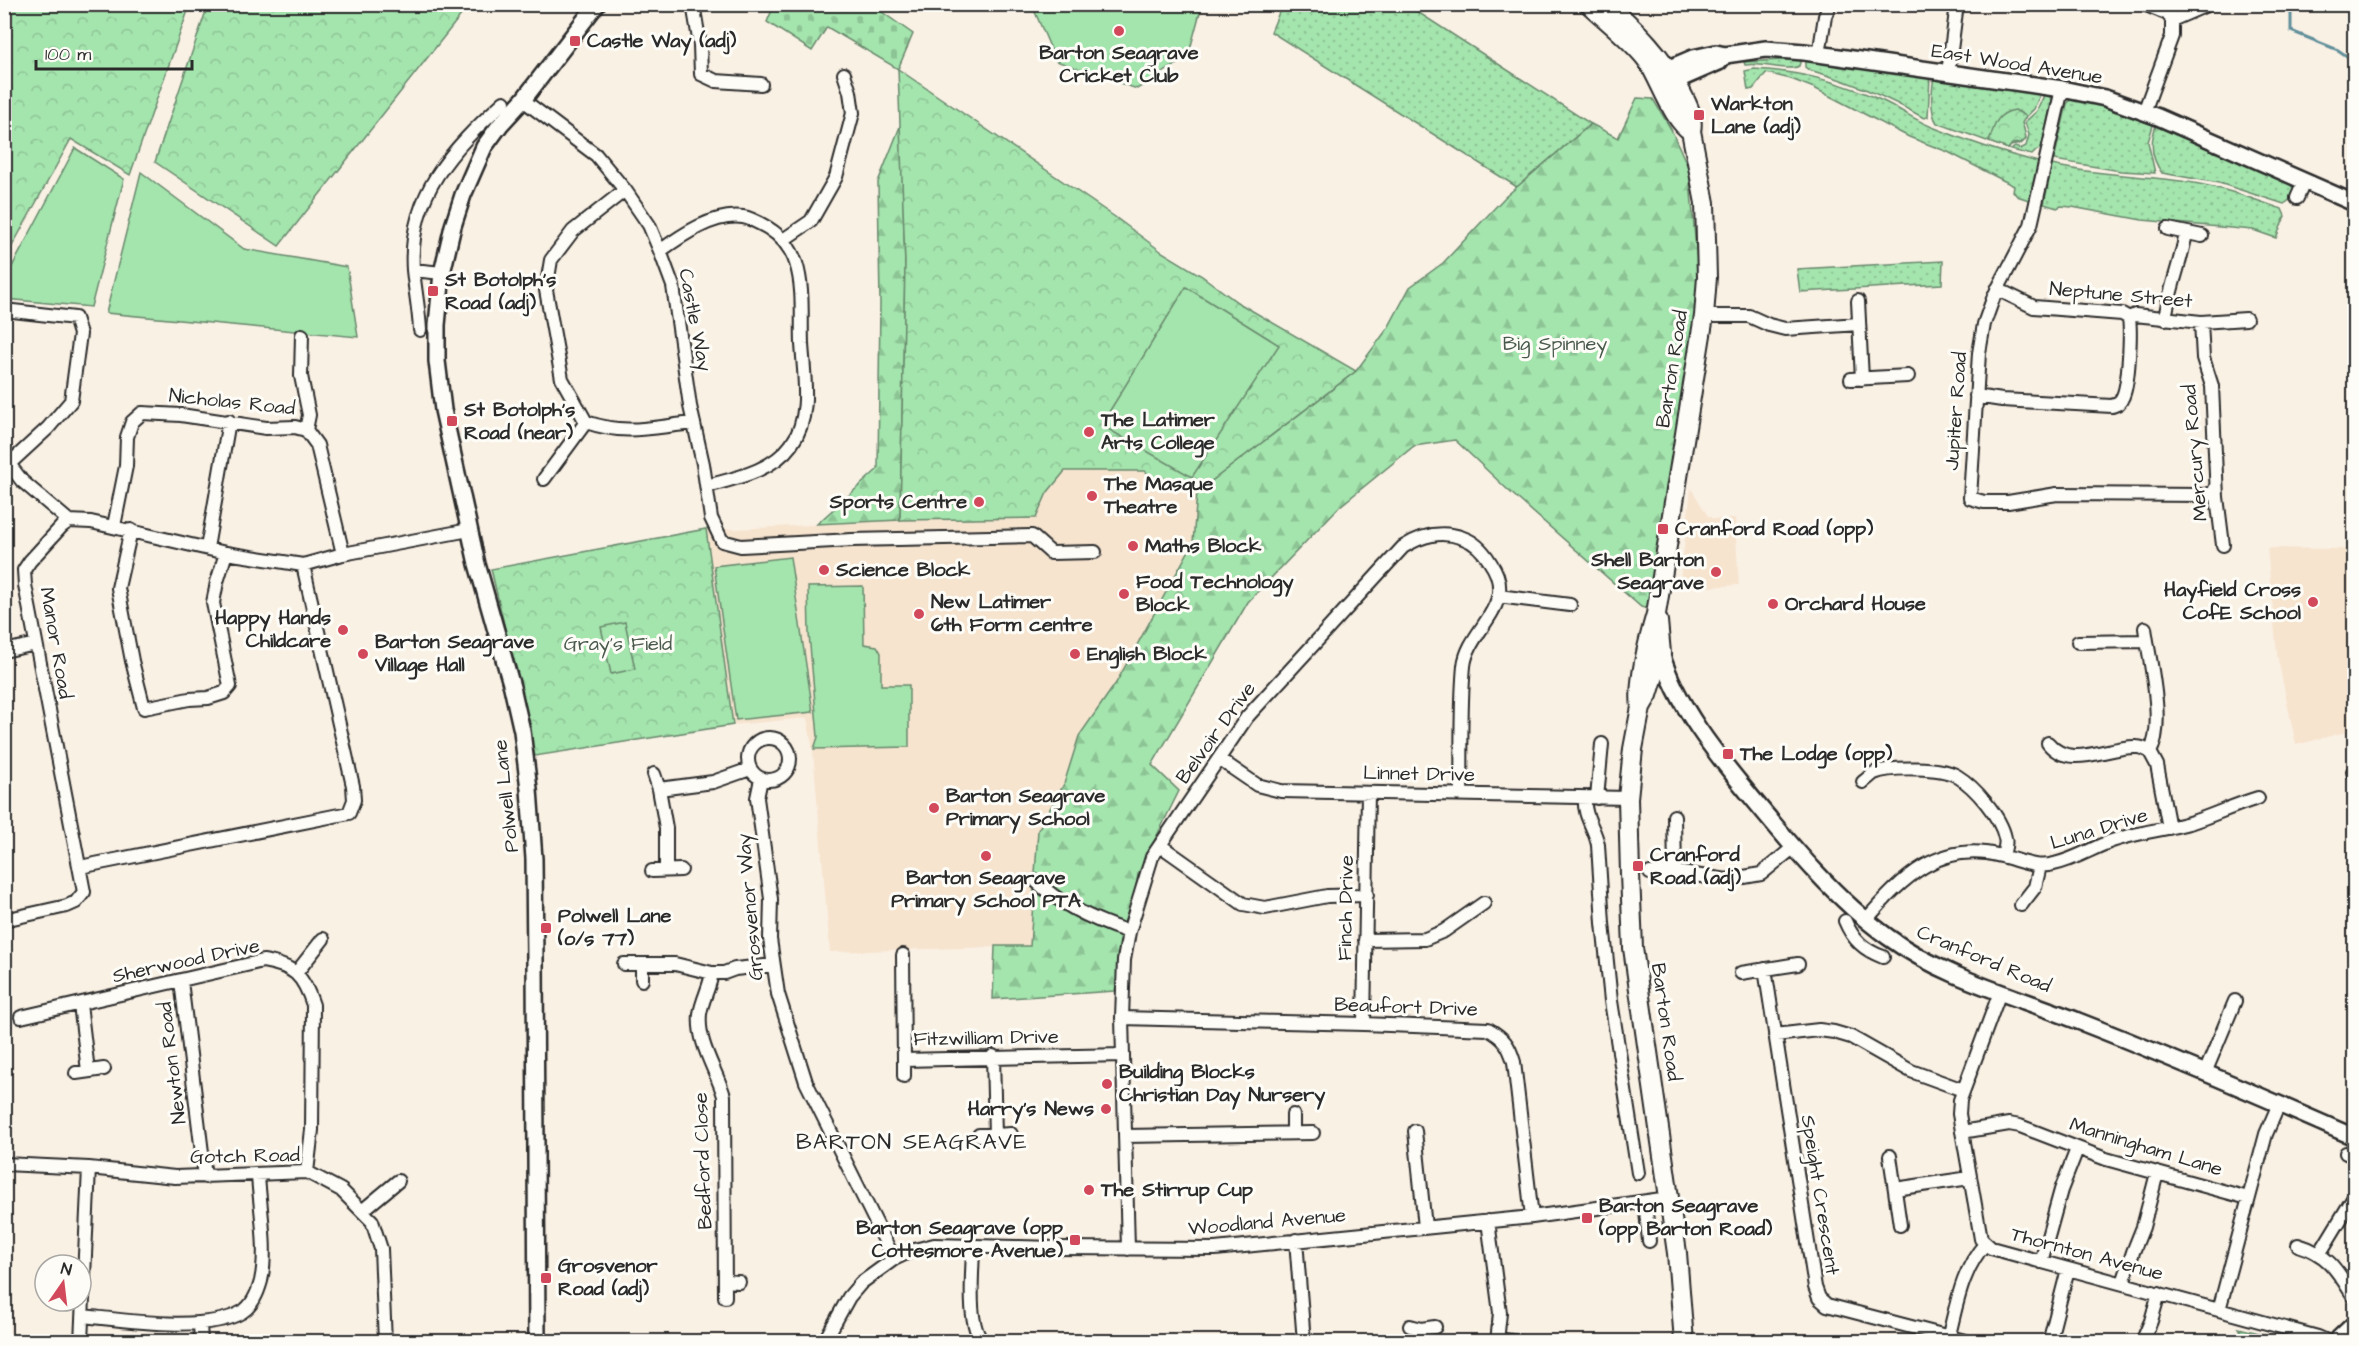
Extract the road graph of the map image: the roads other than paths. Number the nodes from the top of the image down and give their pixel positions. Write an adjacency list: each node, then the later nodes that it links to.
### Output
1 (597, 4): 16 (street, Polwell Lane)
2 (693, 4): 14 (street)
3 (1589, 4): 13 (main road, Barton Road)
4 (1607, 4): 13 (main road, Barton Road)
5 (1830, 4): 10 (street)
6 (1957, 4): 11 (street)
7 (2144, 4): 9 (street)
8 (2209, 4): 9 (street)
9 (2172, 20): 18 (street)
10 (1819, 55): 11 (street, East Wood Avenue); 13 (street, East Wood Avenue)
11 (1948, 73): 15 (street, East Wood Avenue)
12 (844, 74): 28 (street)
13 (1666, 78): 35 (main road, Barton Road)
14 (761, 84)
15 (2062, 89): 18 (street, East Wood Avenue); 32 (street, Jupiter Road)
16 (523, 100): 20 (street, Polwell Lane); 22 (street, Castle Way)
17 (504, 102): 19 (street)
18 (2144, 112): 21 (street, East Wood Avenue)
19 (468, 136): 20 (street); 30 (street)
20 (484, 147): 31 (street, Polwell Lane)
21 (2304, 182): 23 (street); 24 (street, East Wood Avenue)
22 (625, 190): 29 (street, Castle Way); 46 (street)
23 (2297, 198)
24 (2355, 203)
25 (2168, 229): 26 (street)
26 (2186, 233): 27 (street); 37 (street)
27 (2202, 236)
28 (783, 240): 29 (street); 51 (street)
29 (660, 251): 47 (street, Castle Way)
30 (413, 270): 31 (street); 41 (street)
31 (442, 273): 56 (street, Polwell Lane)
32 (1997, 289): 36 (street, Neptune Street); 44 (street, Jupiter Road)
33 (1858, 301): 40 (street)
34 (4, 310): 49 (street)
35 (1704, 316): 40 (street); 70 (main road, Barton Road)
36 (2129, 318): 37 (street, Neptune Street); 44 (street)
37 (2165, 319): 39 (street, Neptune Street)
38 (2246, 319): 39 (street, Neptune Street)
39 (2201, 322): 52 (street, Mercury Road)
40 (1859, 324): 43 (street)
41 (420, 330)
42 (302, 335): 48 (street)
43 (1908, 376)
44 (1976, 396): 52 (street, Jupiter Road)
45 (229, 421): 48 (street, Nicholas Road); 54 (street, Nicholas Road); 58 (street)
46 (586, 422): 47 (street); 50 (street)
47 (694, 423): 51 (street, Castle Way)
48 (306, 430): 61 (street, Nicholas Road)
49 (7, 464): 53 (street)
50 (544, 479)
51 (707, 486): 59 (street, Castle Way)
52 (2216, 486): 57 (street, Mercury Road)
53 (69, 521): 54 (street); 68 (street, Manor Road)
54 (114, 526): 55 (street)
55 (131, 530): 58 (street); 60 (street)
56 (469, 530): 61 (street); 194 (street, Polwell Lane)
57 (2223, 546)
58 (207, 548): 60 (street)
59 (1095, 552)
60 (226, 553): 62 (street)
61 (343, 554): 62 (street)
62 (303, 565): 91 (street)
63 (1498, 596): 64 (street); 74 (street, Belvoir Drive); 81 (street)
64 (1570, 605)
65 (2145, 627): 66 (street)
66 (2147, 641): 67 (street); 73 (street)
67 (2078, 642)
68 (36, 644): 69 (street); 91 (street, Manor Road)
69 (4, 651)
70 (1657, 664): 83 (main road, Barton Road); 88 (street, Cranford Road)
71 (2048, 743): 73 (street)
72 (1602, 744): 82 (street)
73 (2150, 752): 86 (street)
74 (1219, 759): 80 (street, Linnet Drive); 87 (street, Belvoir Drive)
75 (750, 769): 77 (street); 77 (street); 79 (street)
76 (654, 774): 79 (street)
77 (761, 779): 113 (street, Grosvenor Way)
78 (1863, 782): 89 (street)
79 (658, 789): 92 (street)
80 (1368, 793): 81 (street, Linnet Drive); 98 (street, Finch Drive)
81 (1461, 795): 82 (street, Linnet Drive)
82 (1591, 798): 83 (street, Linnet Drive); 150 (street)
83 (1628, 798): 159 (main road, Barton Road)
84 (2258, 798): 86 (street, Luna Drive)
85 (1674, 816): 95 (street)
86 (2169, 828): 90 (street, Luna Drive)
87 (1161, 846): 98 (street); 104 (street, Belvoir Drive)
88 (1794, 847): 95 (street); 103 (street, Cranford Road)
89 (2003, 856): 90 (street, Luna Drive); 103 (street, Luna Drive)
90 (2040, 866): 100 (street)
91 (80, 867): 101 (street, Manor Road)
92 (666, 870): 93 (street); 94 (street)
93 (681, 870)
94 (652, 871)
95 (1675, 872): 96 (street)
96 (1650, 873)
97 (1036, 881): 104 (street)
98 (1367, 895): 106 (street, Finch Drive)
99 (1484, 903): 106 (street)
100 (2021, 905)
101 (5, 916)
102 (1845, 921): 107 (street)
103 (1869, 923): 107 (street, Luna Drive); 120 (street, Cranford Road)
104 (1129, 932): 124 (street, Belvoir Drive)
105 (323, 939): 115 (street)
106 (1365, 940): 125 (street, Finch Drive)
107 (1859, 944): 109 (street)
108 (903, 955): 129 (street, Fitzwilliam Drive)
109 (1883, 957)
110 (624, 964): 111 (street)
111 (642, 964): 116 (street); 118 (street)
112 (1798, 964): 114 (street)
113 (773, 965): 116 (street); 173 (street, Grosvenor Way)
114 (1765, 969): 117 (street); 126 (street, Speight Crescent)
115 (297, 972): 119 (street, Sherwood Drive); 149 (street)
116 (712, 973): 176 (street, Bedford Close)
117 (1741, 973)
118 (642, 980)
119 (182, 981): 122 (street, Sherwood Drive); 153 (street, Newton Road)
120 (2000, 992): 131 (street, Cranford Road); 133 (street, Thornton Avenue)
121 (2235, 1001): 131 (street)
122 (80, 1004): 123 (street, Sherwood Drive); 130 (street)
123 (21, 1017)
124 (1122, 1018): 125 (street, Beaufort Drive); 127 (street, Belvoir Drive)
125 (1364, 1024): 162 (street, Beaufort Drive)
126 (1775, 1035): 133 (street); 188 (street, Speight Crescent)
127 (1123, 1055): 128 (street, Fitzwilliam Drive); 143 (street, Belvoir Drive)
128 (993, 1056): 129 (street, Fitzwilliam Drive); 142 (street)
129 (904, 1060): 132 (street)
130 (104, 1069)
131 (2205, 1073): 134 (street, Cranford Road)
132 (904, 1076)
133 (1963, 1090): 137 (street, Thornton Avenue)
134 (2279, 1104): 144 (street, Cranford Road); 157 (street)
135 (1293, 1115): 138 (street)
136 (1414, 1131): 165 (street)
137 (1962, 1132): 145 (street, Manningham Lane); 154 (street, Thornton Avenue)
138 (1293, 1133): 139 (street); 143 (street)
139 (1313, 1133)
140 (1011, 1134): 142 (street)
141 (980, 1135): 142 (street)
142 (995, 1135)
143 (1125, 1136): 171 (street, Belvoir Drive)
144 (2355, 1137)
145 (2077, 1149): 151 (street, Manningham Lane); 174 (street)
146 (1890, 1156): 156 (street)
147 (4, 1164): 148 (street, Gotch Road)
148 (88, 1168): 153 (street, Gotch Road); 183 (street)
149 (307, 1172): 152 (street, Gotch Road); 161 (street, Gotch Road)
150 (1638, 1173)
151 (2157, 1173): 157 (street, Manningham Lane); 178 (street)
152 (258, 1176): 153 (street, Gotch Road); 184 (street)
153 (205, 1177)
154 (1970, 1178): 156 (street); 168 (street, Thornton Avenue)
155 (398, 1181): 161 (street)
156 (1895, 1189): 164 (street)
157 (2248, 1197): 182 (street)
158 (2355, 1197): 172 (street)
159 (1669, 1198): 160 (street, Woodland Avenue); 199 (main road, Barton Road)
160 (1645, 1202): 162 (street, Woodland Avenue); 167 (street)
161 (362, 1211): 193 (street, Gotch Road)
162 (1532, 1216): 163 (street, Woodland Avenue)
163 (1488, 1221): 165 (street, Woodland Avenue); 190 (street)
164 (1900, 1225)
165 (1425, 1227): 166 (street, Woodland Avenue)
166 (1296, 1240): 171 (street, Woodland Avenue); 197 (street)
167 (1649, 1240)
168 (1985, 1244): 174 (street, Thornton Avenue); 188 (street)
169 (2298, 1245): 172 (street)
170 (973, 1246): 171 (street, Woodland Avenue); 173 (street, Woodland Avenue); 196 (street)
171 (1128, 1249)
172 (2320, 1253): 181 (street)
173 (894, 1259): 195 (street, Woodland Avenue)
174 (2041, 1262): 175 (street, Thornton Avenue)
175 (2068, 1269): 178 (street, Thornton Avenue); 189 (street)
176 (725, 1281): 177 (street); 180 (street, Bedford Close)
177 (739, 1282)
178 (2123, 1284): 179 (street, Thornton Avenue)
179 (2159, 1293): 182 (street, Thornton Avenue); 201 (street)
180 (725, 1297)
181 (2355, 1297)
182 (2219, 1310): 202 (street, Thornton Avenue)
183 (82, 1316): 184 (street); 191 (street)
184 (200, 1323): 192 (street)
185 (2355, 1324): 203 (street)
186 (1435, 1327): 187 (street)
187 (1417, 1332)
188 (1949, 1335): 200 (street, Speight Crescent)
189 (2051, 1335)
190 (1497, 1340): 198 (street)
191 (81, 1341)
192 (201, 1341)
193 (385, 1341)
194 (537, 1341)
195 (824, 1341)
196 (983, 1341)
197 (1304, 1341)
198 (1519, 1341)
199 (1684, 1341)
200 (1969, 1341)
201 (2142, 1341)
202 (2329, 1341)
203 (2335, 1341)

